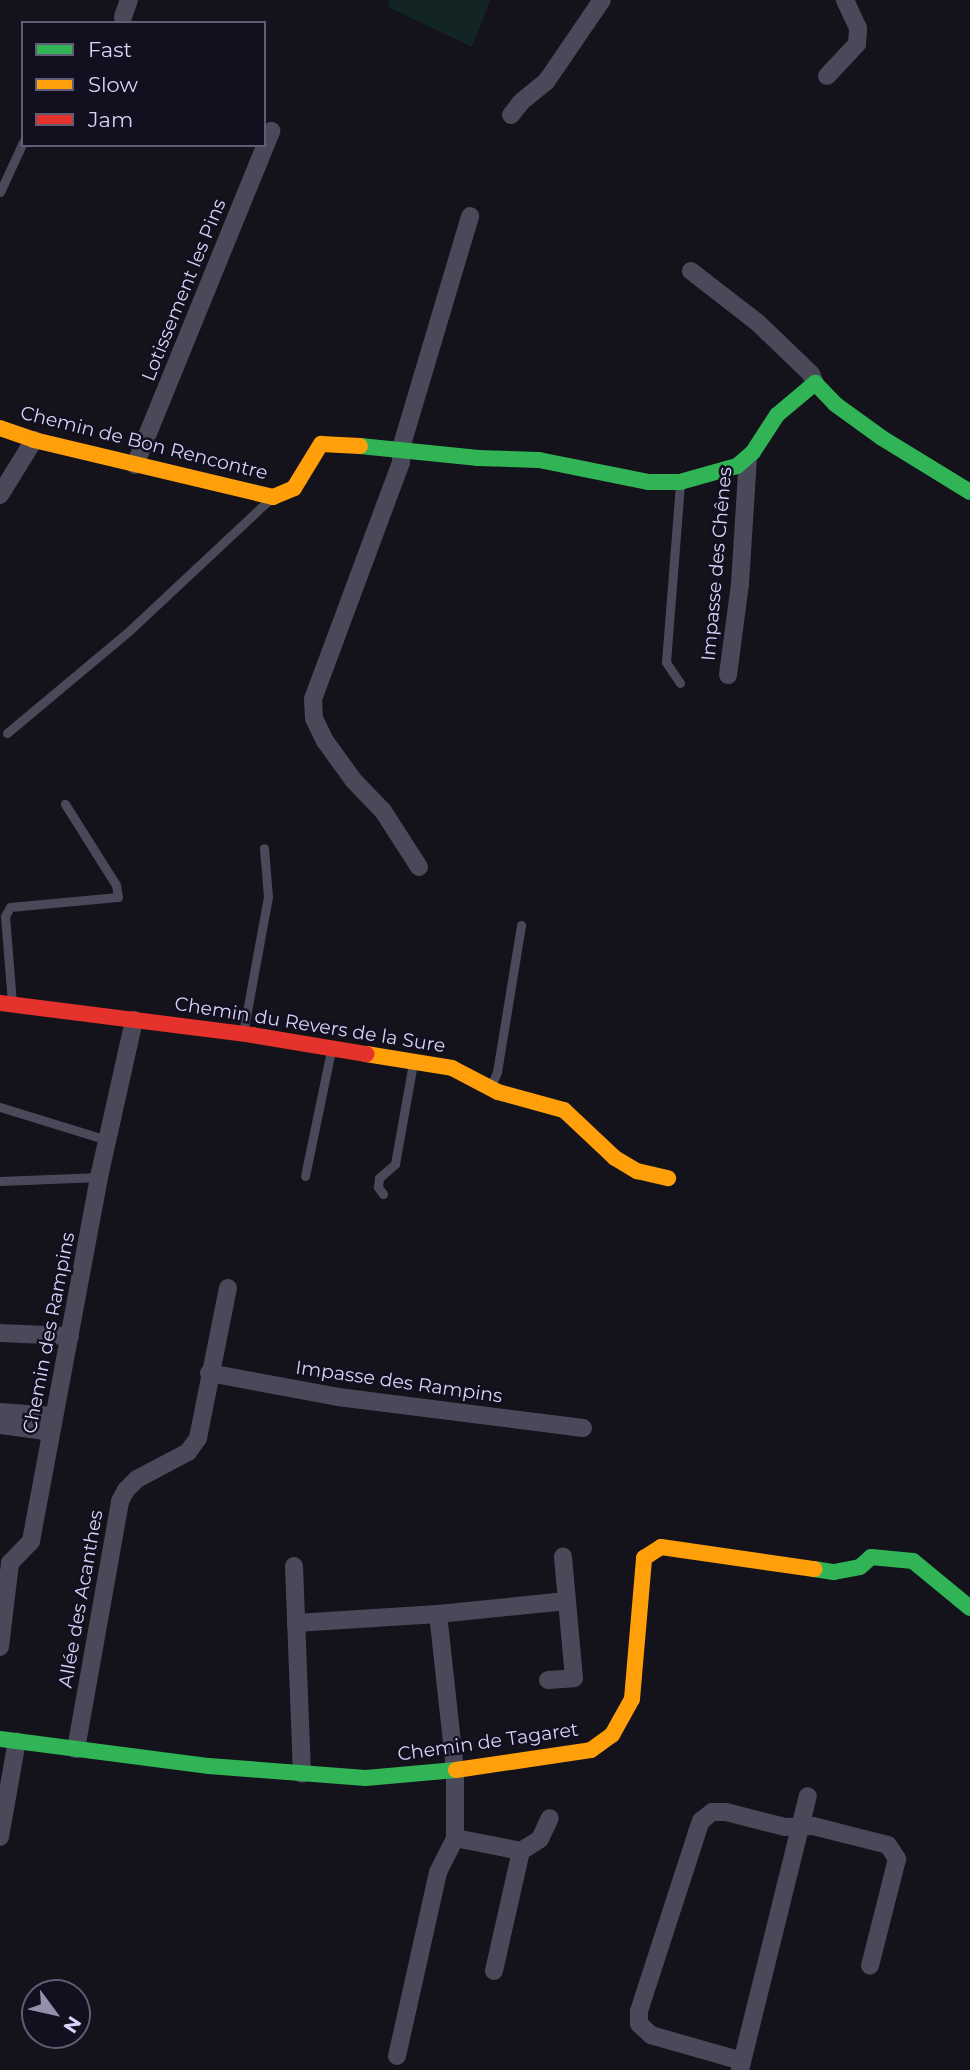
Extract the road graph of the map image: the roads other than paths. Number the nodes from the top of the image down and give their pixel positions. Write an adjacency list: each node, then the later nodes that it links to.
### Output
1 (602, 0): 4 (street)
2 (845, 0): 3 (street)
3 (827, 76)
4 (511, 115)
5 (271, 131): 6 (street, Lotissement les Pins)
6 (266, 143)
7 (21, 146): 9 (lane)
8 (264, 147): 17 (street, Lotissement les Pins)
9 (0, 191)
10 (470, 216): 15 (street)
11 (691, 271): 12 (street)
12 (815, 383): 16 (street); 19 (street)
13 (0, 428): 14 (street, Chemin de Bon Rencontre)
14 (34, 440): 17 (street, Chemin de Bon Rencontre); 20 (street)
15 (401, 448): 18 (street, Chemin de Bon Rencontre); 21 (street, Chemin de Bon Rencontre); 27 (street)
16 (748, 458): 18 (street, Chemin de Bon Rencontre); 22 (street, Impasse des Chênes)
17 (135, 465): 21 (street, Chemin de Bon Rencontre)
18 (681, 482): 23 (lane)
19 (970, 492)
20 (0, 495)
21 (273, 497): 24 (lane)
22 (727, 675)
23 (680, 683)
24 (7, 733)
25 (65, 804): 29 (lane)
26 (264, 848): 31 (lane)
27 (419, 867)
28 (521, 925): 34 (lane)
29 (6, 1004): 30 (street, Chemin du Revers de la Sure)
30 (134, 1020): 31 (street, Chemin du Revers de la Sure); 36 (street, Chemin des Rampins)
31 (243, 1034): 32 (street, Chemin du Revers de la Sure)
32 (331, 1048): 33 (street, Chemin du Revers de la Sure); 37 (lane)
33 (413, 1062): 34 (street, Chemin du Revers de la Sure); 41 (lane)
34 (491, 1088): 39 (street, Chemin du Revers de la Sure)
35 (0, 1107): 36 (lane)
36 (107, 1140): 38 (street, Chemin des Rampins)
37 (306, 1176)
38 (99, 1177): 40 (lane); 44 (street, Chemin des Rampins)
39 (668, 1178)
40 (0, 1181)
41 (383, 1194)
42 (228, 1288): 45 (street, Allée des Acanthes)
43 (0, 1333): 44 (street)
44 (70, 1336): 47 (street, Chemin des Rampins)
45 (209, 1373): 49 (street, Impasse des Rampins); 59 (street, Allée des Acanthes)
46 (0, 1412): 47 (street)
47 (53, 1424): 48 (street); 56 (street, Chemin des Rampins)
48 (0, 1426)
49 (583, 1428)
50 (563, 1556): 52 (street)
51 (293, 1566): 55 (street)
52 (566, 1601): 54 (street); 57 (street)
53 (970, 1608): 60 (street, Chemin de Tagaret)
54 (438, 1614): 55 (street); 60 (street)
55 (296, 1623): 61 (street)
56 (0, 1647)
57 (548, 1680)
58 (8, 1740): 59 (street, Chemin de Tagaret); 65 (street)
59 (76, 1749): 61 (street, Chemin de Tagaret)
60 (455, 1770): 61 (street, Chemin de Tagaret); 66 (street)
61 (302, 1774)
62 (808, 1796): 64 (street)
63 (550, 1818): 67 (street)
64 (798, 1827): 68 (street); 71 (street); 71 (street)
65 (0, 1838)
66 (455, 1838): 67 (street); 70 (street)
67 (521, 1851): 69 (street)
68 (870, 1966)
69 (494, 1971)
70 (397, 2056)
71 (741, 2065)

